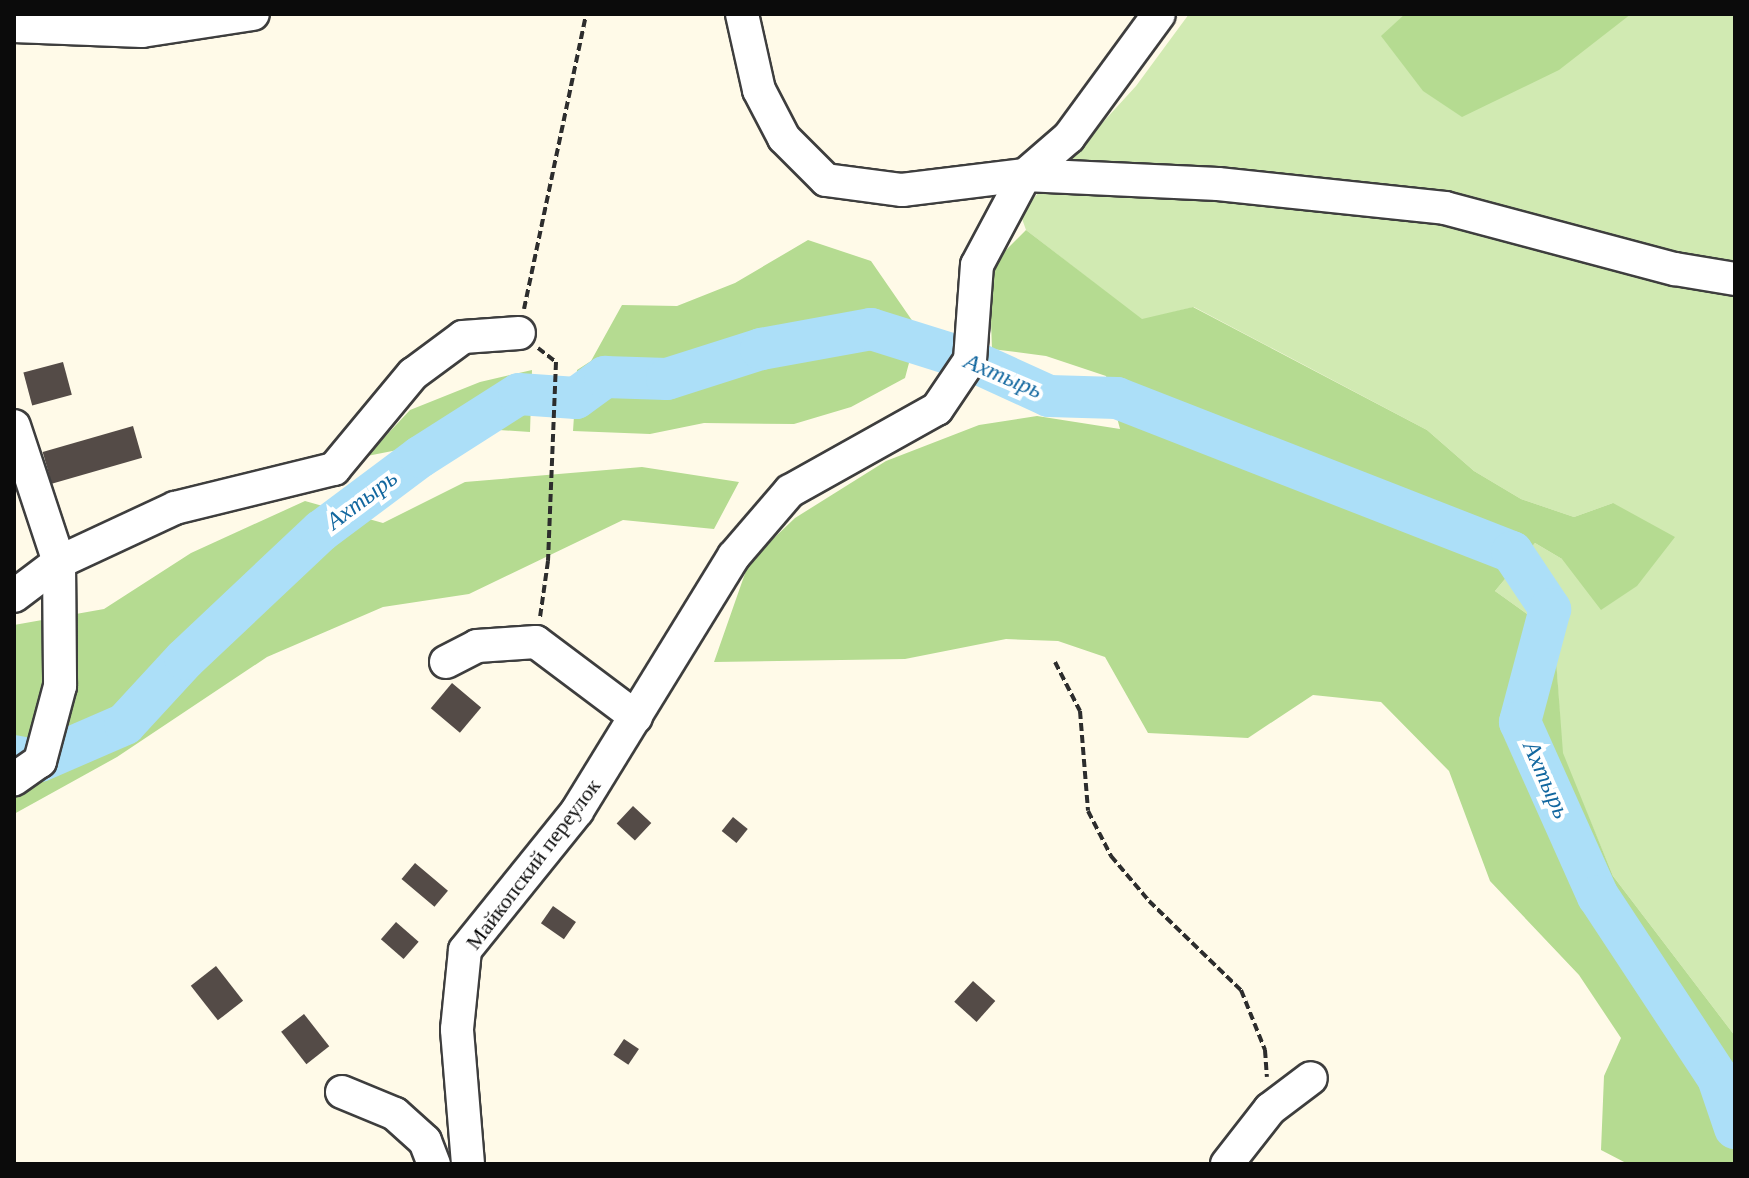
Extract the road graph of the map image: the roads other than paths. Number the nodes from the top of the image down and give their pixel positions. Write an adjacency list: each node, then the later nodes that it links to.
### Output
1 (253, 14): 4 (street)
2 (742, 14): 5 (street)
3 (1159, 14): 5 (street)
4 (24, 21)
5 (1025, 175): 6 (street); 12 (street, Майкопский переулок)
6 (1735, 279)
7 (519, 333): 9 (street)
8 (14, 426): 9 (street)
9 (59, 562): 10 (street); 13 (street)
10 (14, 596)
11 (446, 662): 12 (street)
12 (636, 717): 17 (street, Майкопский переулок)
13 (14, 779)
14 (1311, 1078): 18 (street)
15 (342, 1092): 16 (street)
16 (434, 1164)
17 (468, 1164)
18 (1227, 1164)

